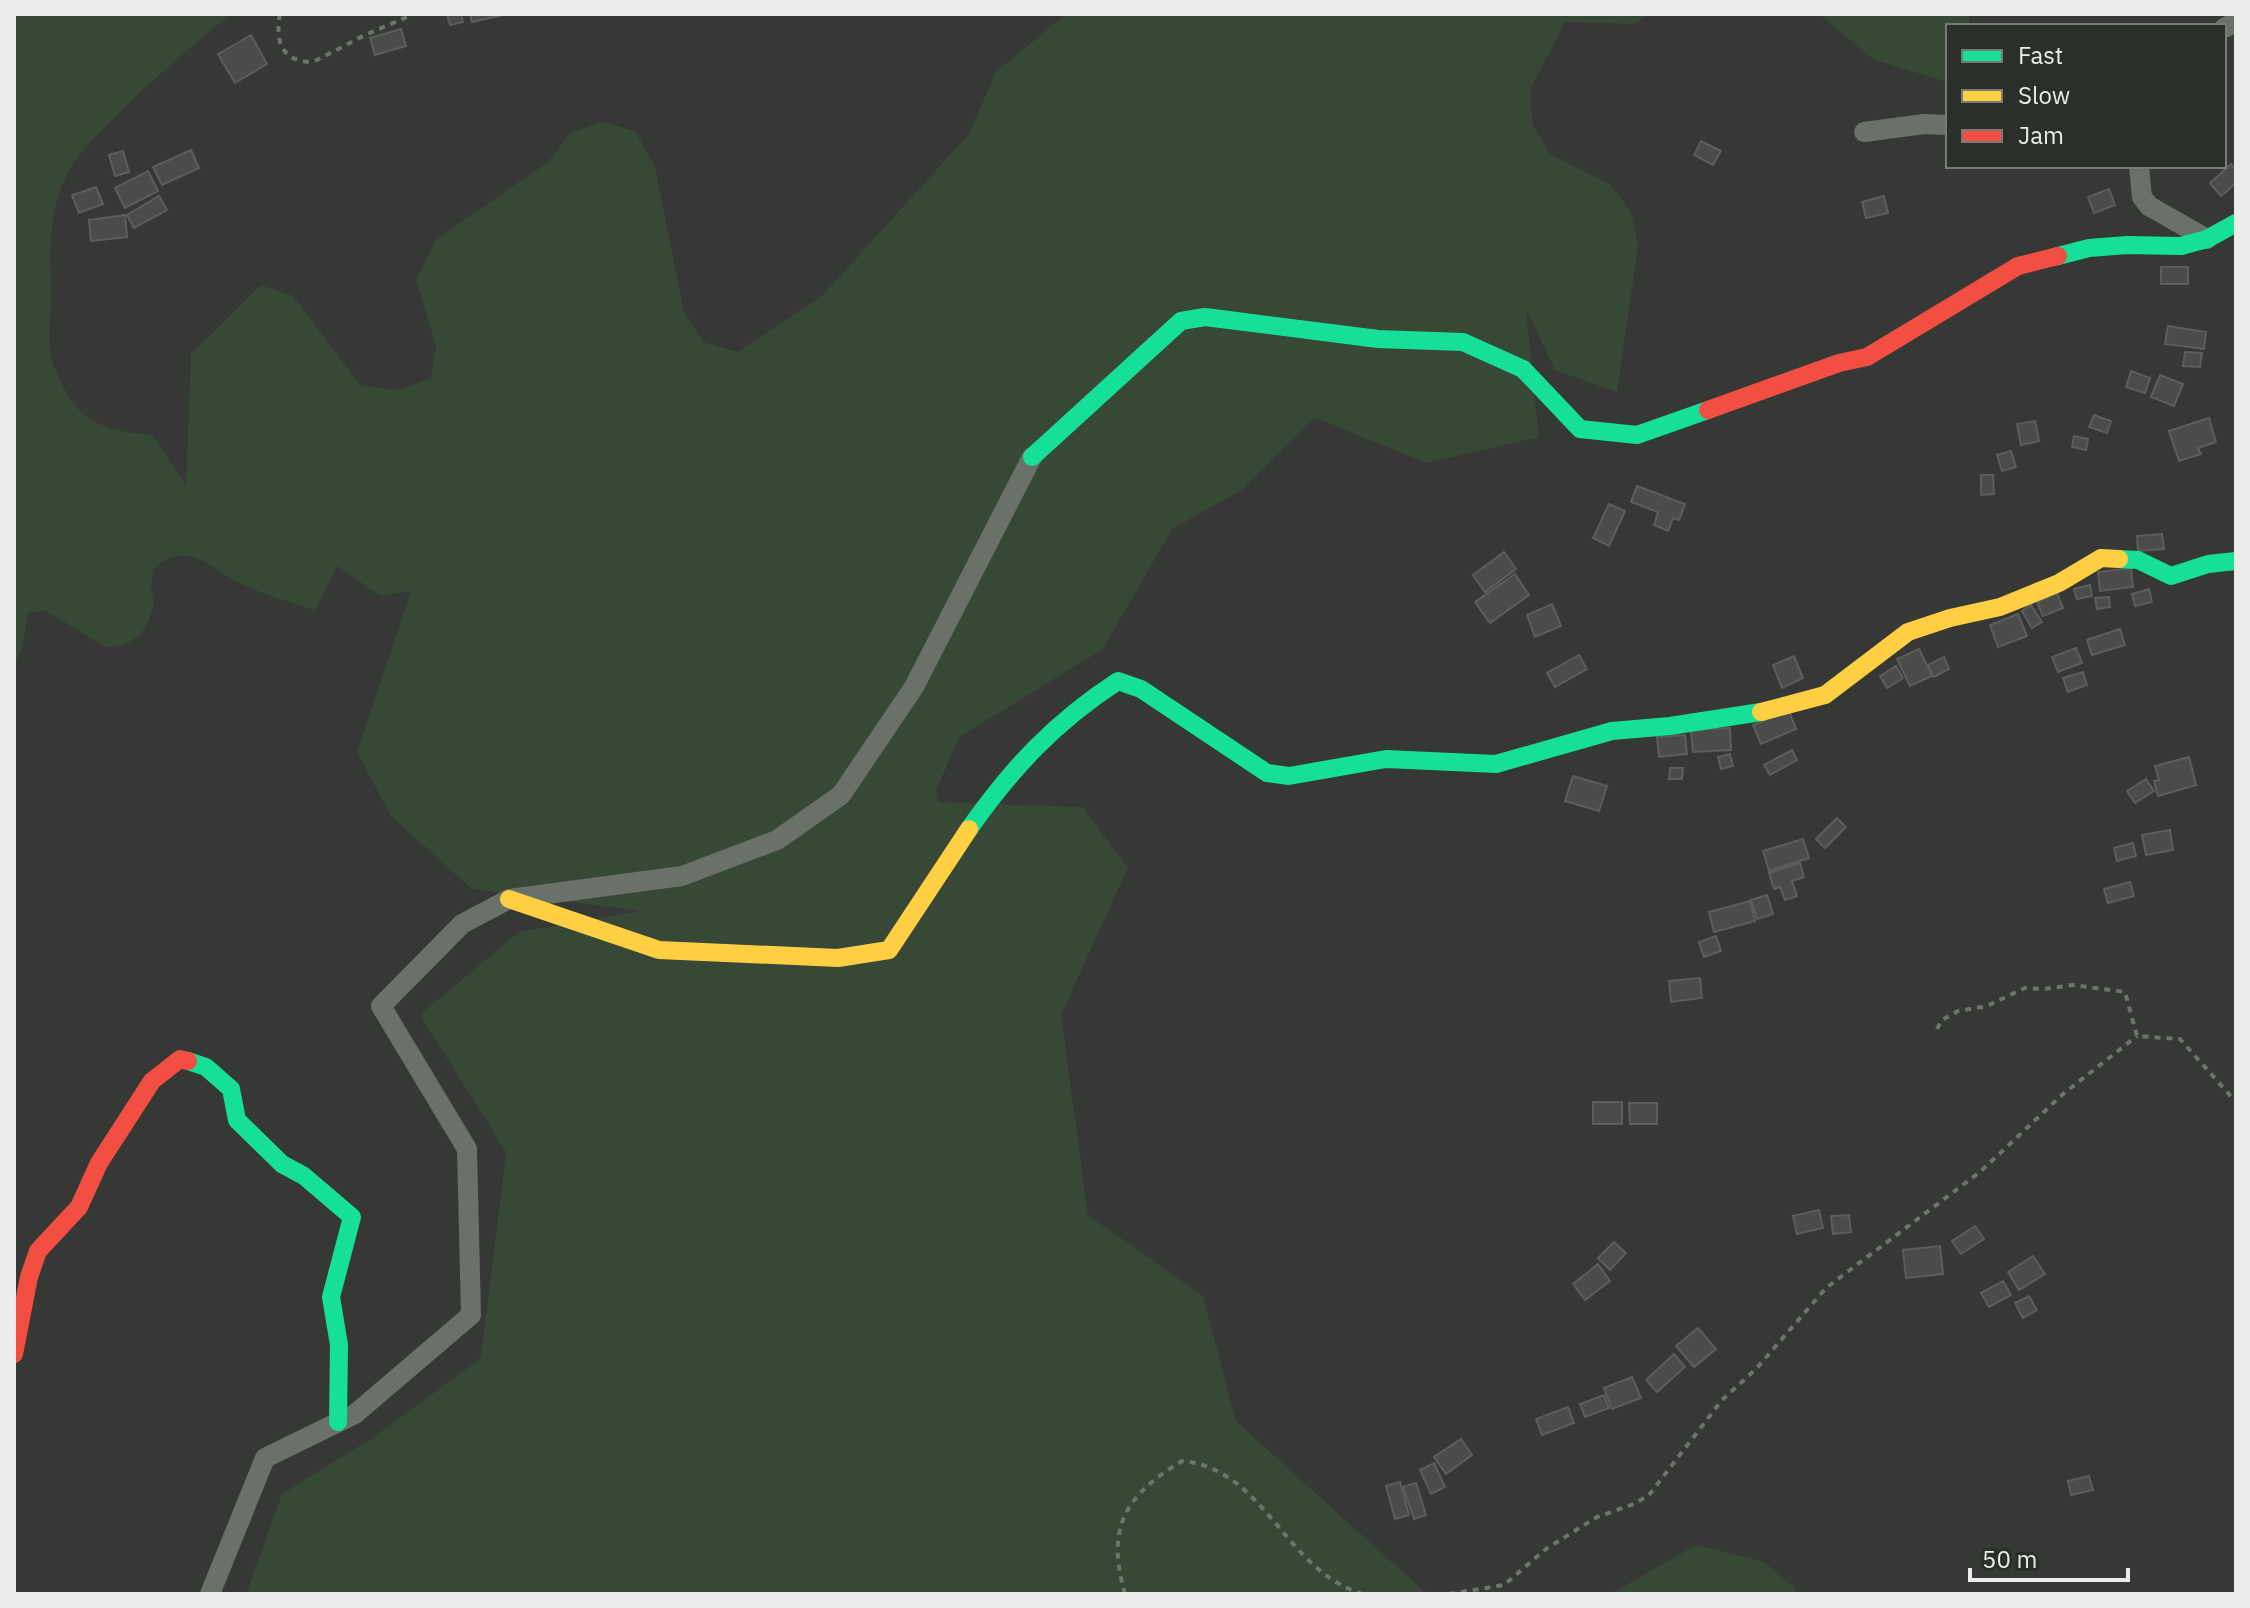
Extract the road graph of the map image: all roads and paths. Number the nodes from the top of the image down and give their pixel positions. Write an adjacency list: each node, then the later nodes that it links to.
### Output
1 (280, 14): 2 (path)
2 (414, 14)
3 (1946, 125): 4 (street)
4 (1864, 132)
5 (2139, 168): 7 (street)
6 (2236, 223): 7 (street)
7 (2207, 239): 8 (street)
8 (1032, 457): 10 (street)
9 (2236, 561): 10 (street)
10 (509, 899): 15 (street)
11 (1937, 1029): 12 (path)
12 (2137, 1036): 13 (path); 19 (path)
13 (2236, 1102)
14 (14, 1354): 15 (street)
15 (338, 1422): 16 (street)
16 (210, 1594)
17 (1125, 1594): 18 (path)
18 (1363, 1594)
19 (1449, 1594)

